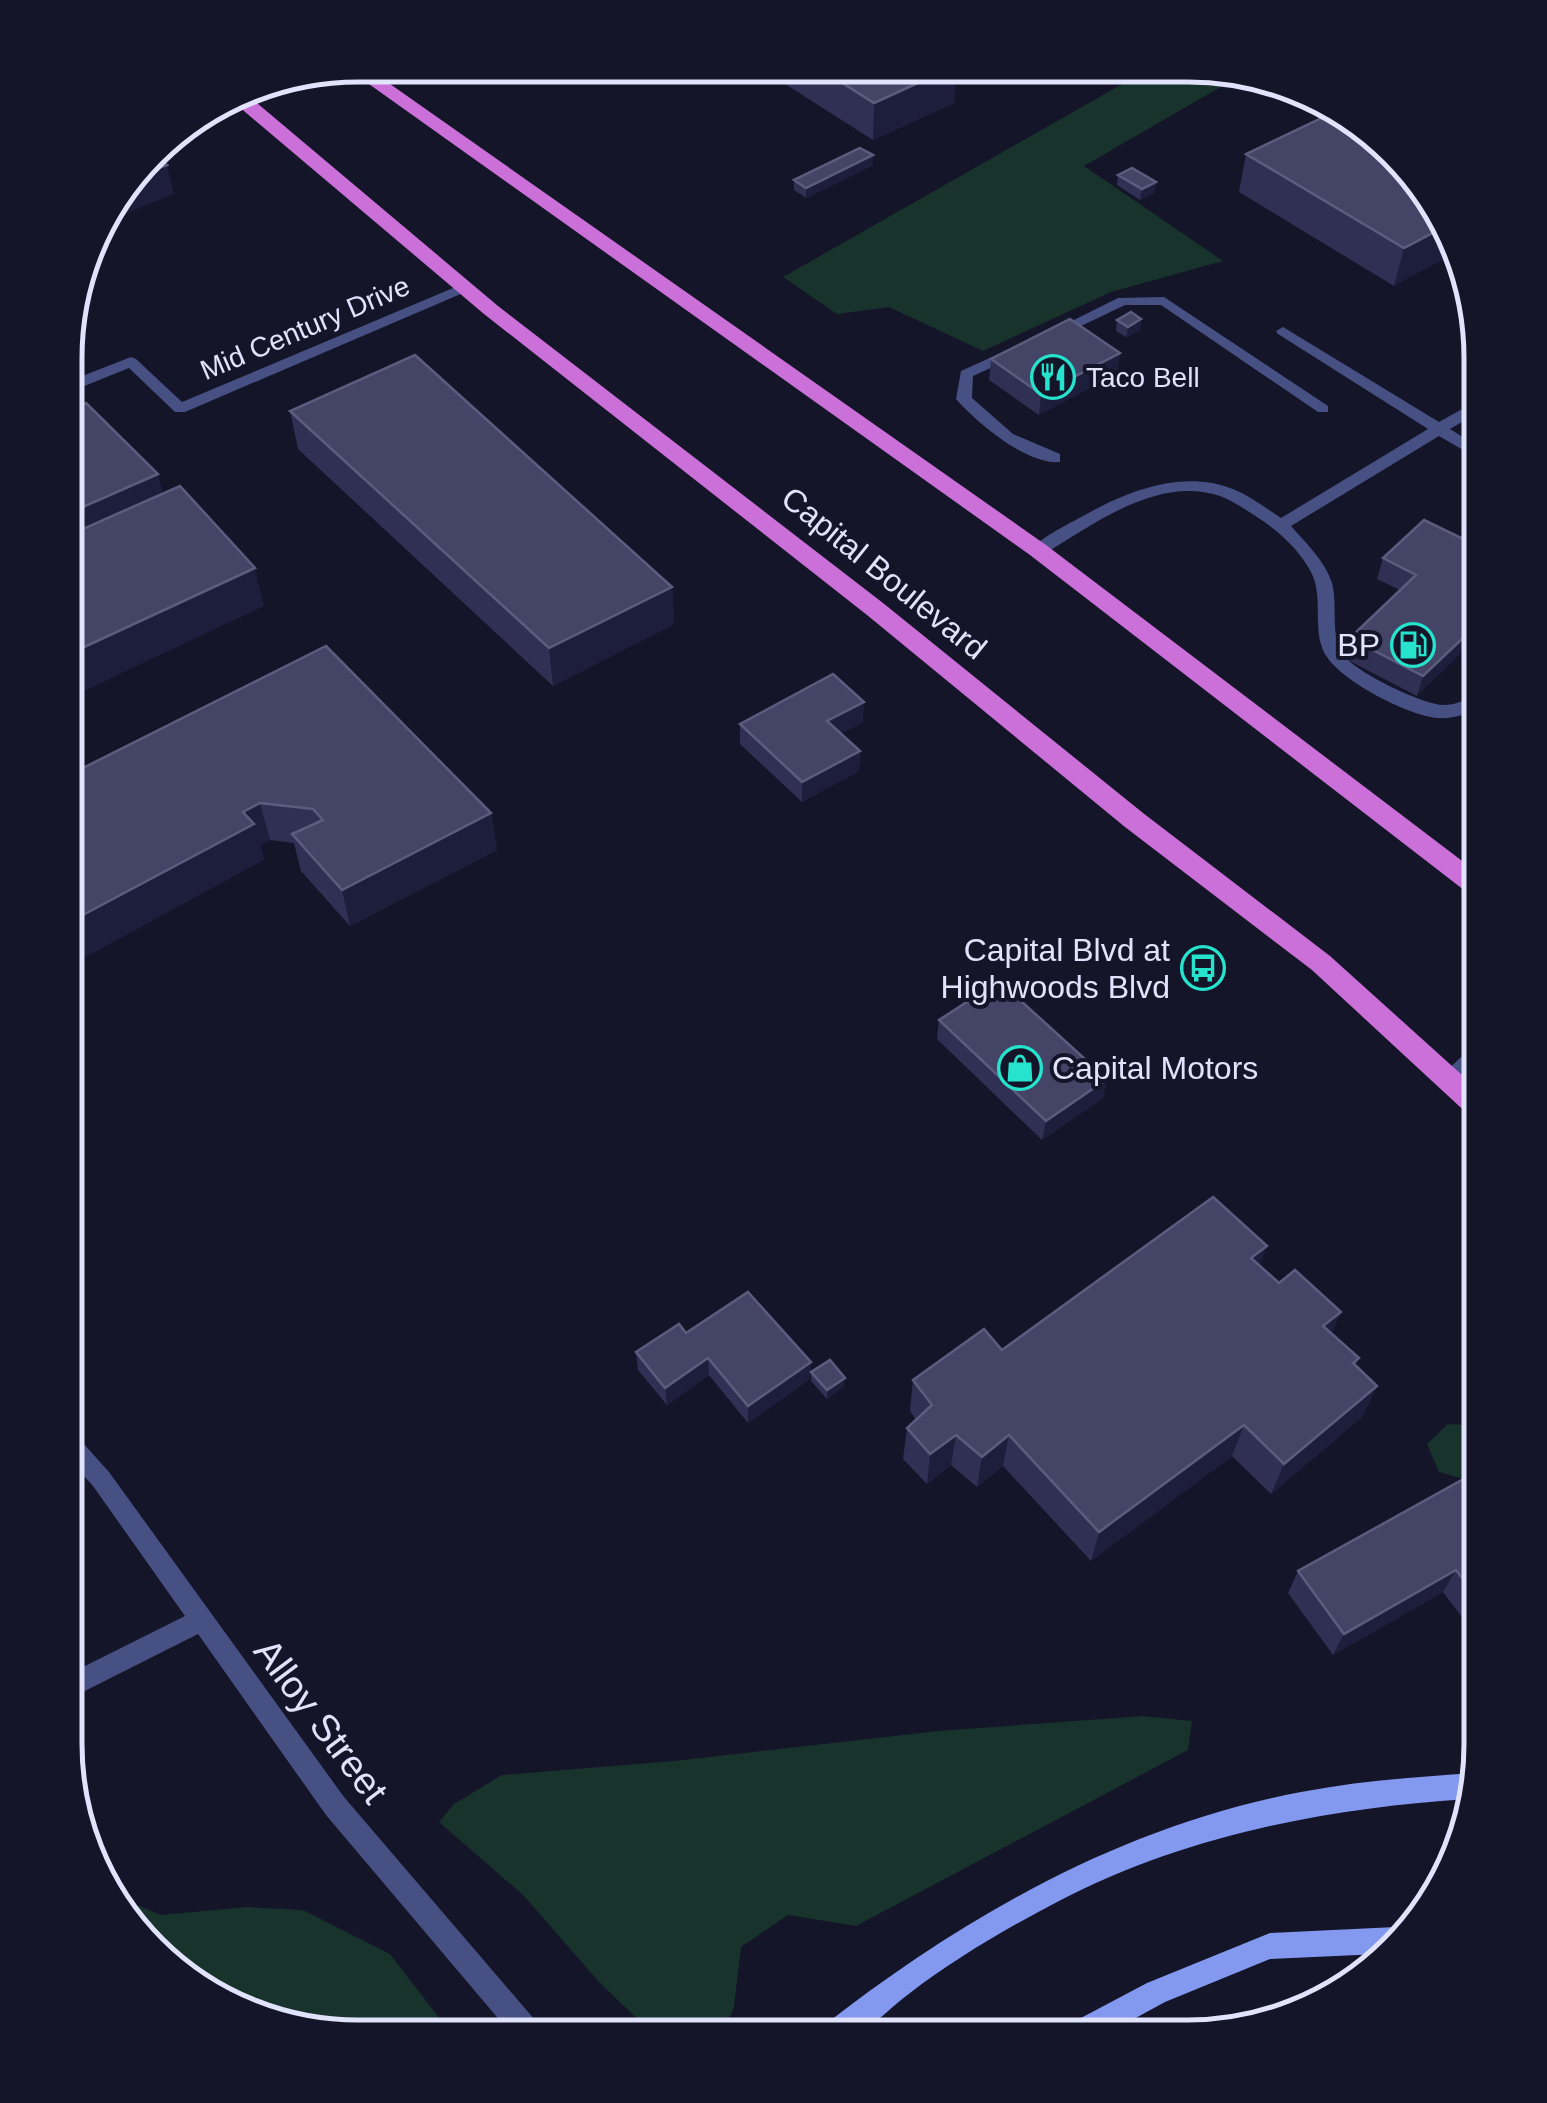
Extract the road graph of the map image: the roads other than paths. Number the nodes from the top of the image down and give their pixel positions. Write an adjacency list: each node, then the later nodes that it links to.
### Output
1 (376, 83): 12 (highway)
2 (249, 106): 3 (highway, Capital Boulevard)
3 (465, 287): 5 (street, Mid Century Drive); 16 (highway, Capital Boulevard)
4 (1282, 332): 8 (street)
5 (82, 382)
6 (1323, 409): 10 (street)
7 (1464, 414): 8 (street)
8 (1439, 430): 9 (street); 11 (street)
9 (1464, 445)
10 (1054, 458)
11 (1281, 524): 12 (street); 13 (street)
12 (1038, 550): 14 (highway)
13 (1464, 709)
14 (1464, 876)
15 (1464, 1067): 16 (street)
16 (1450, 1080): 17 (highway, Capital Boulevard)
17 (1464, 1093)
18 (82, 1458): 19 (street, Alloy Street)
19 (200, 1622): 20 (street); 23 (street, Alloy Street)
20 (82, 1681)
21 (1461, 1786): 24 (main road)
22 (1381, 1941): 25 (main road)
23 (516, 2020)
24 (855, 2020)
25 (1105, 2020)

